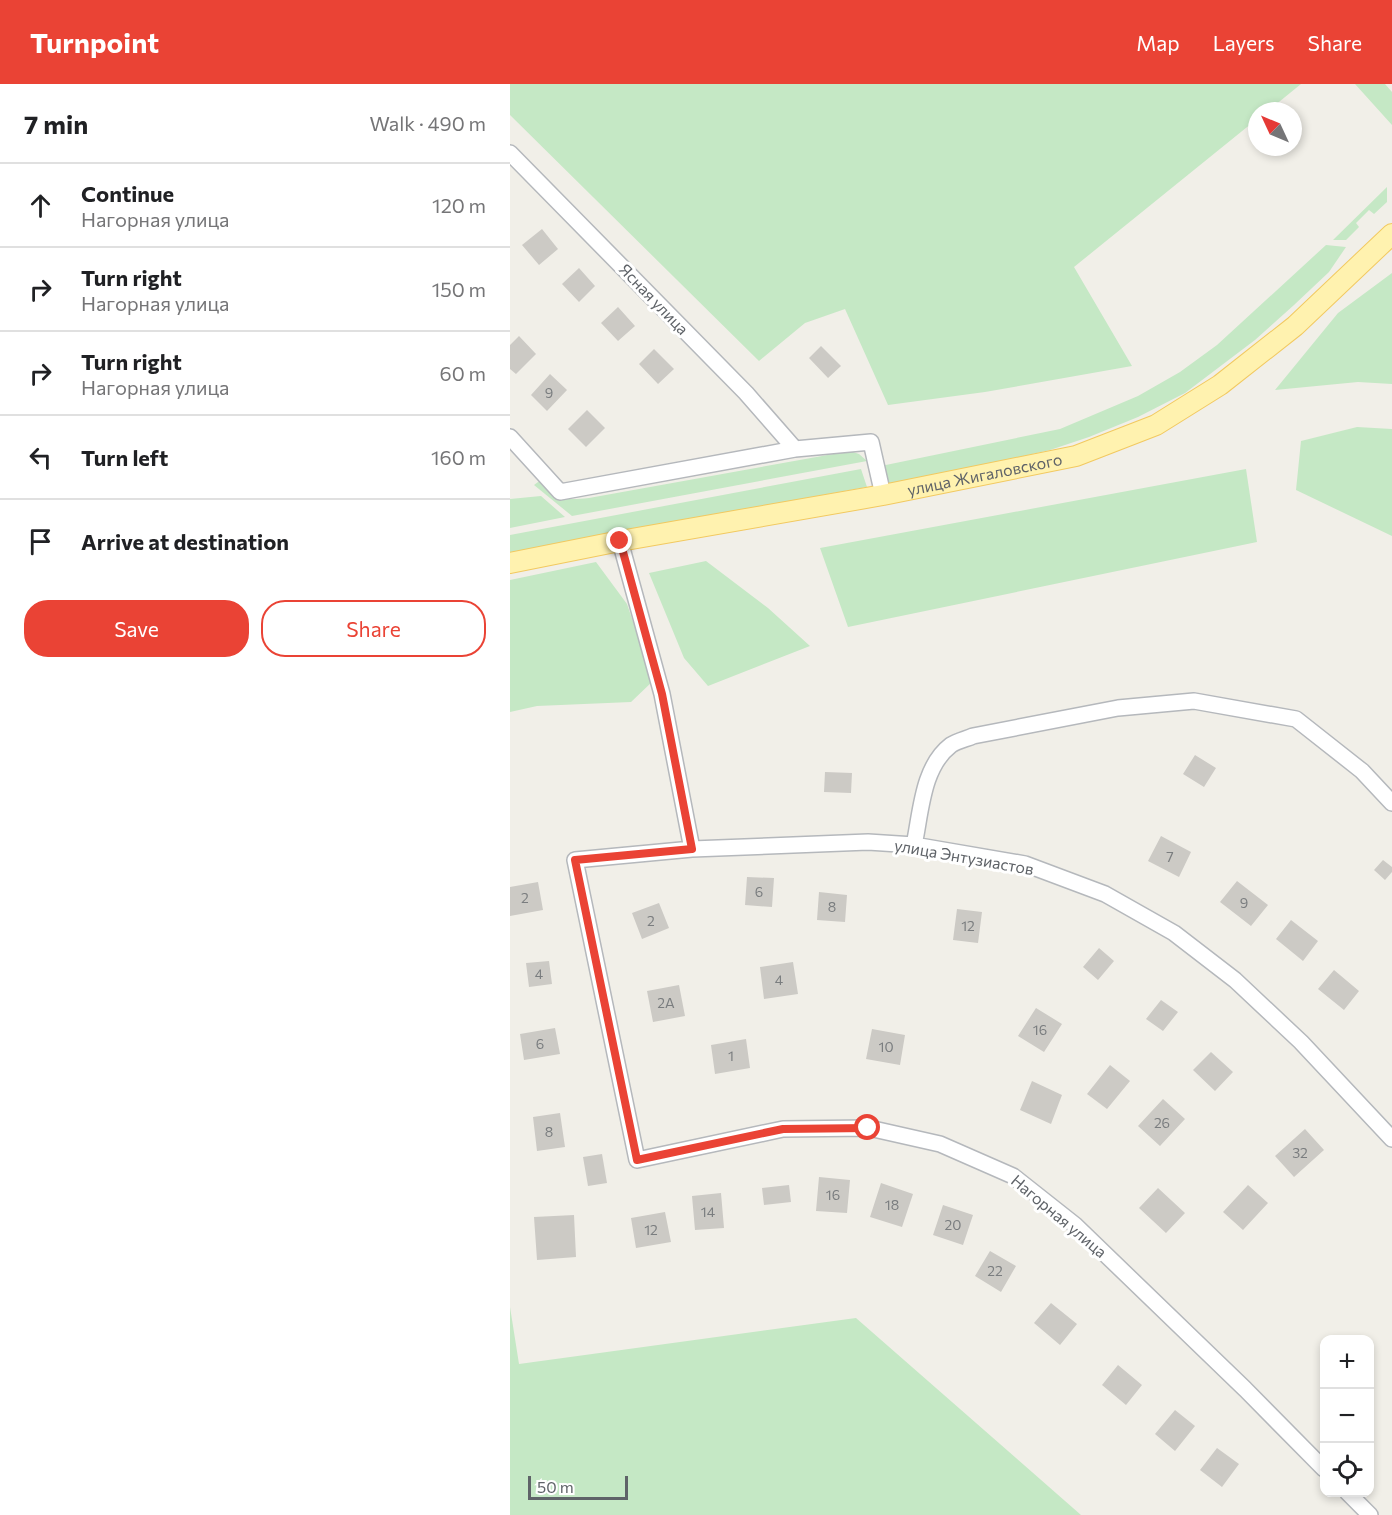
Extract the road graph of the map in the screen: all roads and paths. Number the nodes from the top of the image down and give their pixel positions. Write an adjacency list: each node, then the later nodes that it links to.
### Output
1 (510, 153): 4 (street, Ясная улица)
2 (1392, 234): 5 (main road, улица Жигаловского)
3 (510, 437): 4 (street)
4 (795, 449): 5 (street)
5 (883, 495): 6 (main road, улица Жигаловского)
6 (620, 541): 7 (main road, улица Жигаловского); 10 (street)
7 (510, 563)
8 (1392, 802): 9 (street)
9 (914, 845): 10 (street, улица Энтузиастов); 11 (street, улица Энтузиастов)
10 (692, 849): 12 (street, Нагорная улица)
11 (1392, 1139)
12 (1320, 1465)
13 (1352, 1497): 14 (street)
14 (1370, 1515)

